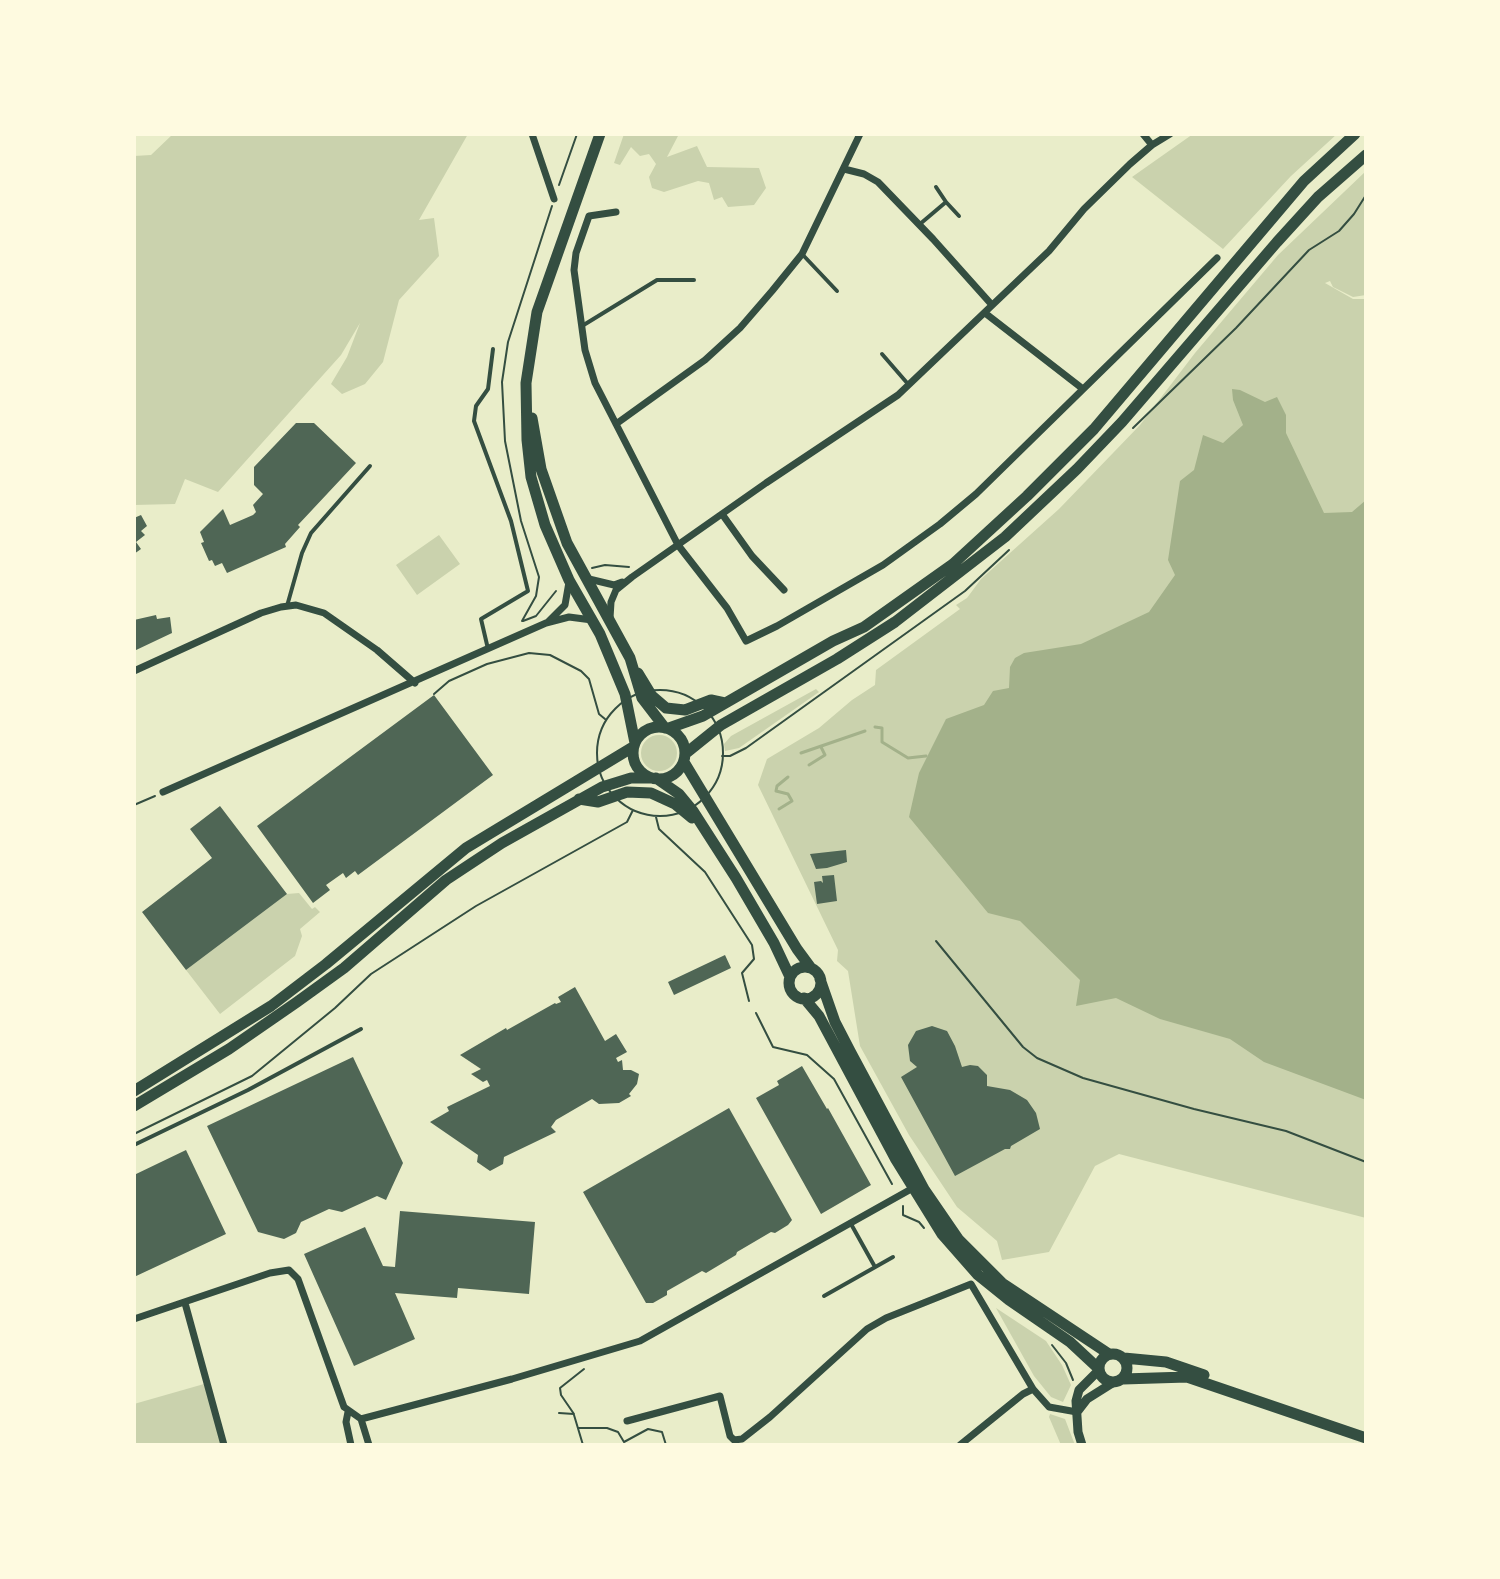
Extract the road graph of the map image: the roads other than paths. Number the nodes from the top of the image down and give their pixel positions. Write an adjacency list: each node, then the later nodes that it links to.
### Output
1 (532, 134): 12 (street)
2 (600, 134): 34 (main road)
3 (608, 134): 32 (main road)
4 (860, 134): 10 (street)
5 (1143, 134): 8 (street)
6 (1170, 134): 8 (street)
7 (1355, 134): 44 (main road)
8 (1152, 145): 21 (street)
9 (1366, 155): 47 (main road)
10 (844, 169): 16 (street); 17 (street)
11 (936, 187): 13 (lane)
12 (554, 199)
13 (946, 202): 15 (lane); 16 (lane)
14 (616, 212): 23 (street)
15 (959, 216)
16 (919, 224): 21 (street)
17 (802, 254): 20 (lane); 28 (street)
18 (1217, 258): 27 (street)
19 (694, 280): 23 (lane)
20 (837, 291)
21 (992, 305): 22 (street)
22 (985, 313): 26 (street); 27 (street)
23 (582, 326): 28 (street)
24 (493, 349): 40 (lane)
25 (882, 354): 26 (lane)
26 (909, 386): 30 (street)
27 (1083, 389): 31 (street)
28 (616, 424): 31 (street)
29 (370, 466): 36 (lane)
30 (722, 514): 31 (street); 35 (street)
31 (678, 545): 33 (street)
32 (588, 573): 33 (street); 37 (main road)
33 (632, 577): 37 (street)
34 (566, 584): 38 (main road); 39 (street)
35 (784, 590)
36 (287, 606): 42 (street); 43 (street)
37 (610, 618): 41 (main road)
38 (592, 620): 39 (street); 46 (main road)
39 (546, 623): 40 (street)
40 (488, 649): 43 (street)
41 (630, 658): 44 (main road); 45 (main road)
42 (134, 671)
43 (415, 683): 49 (street)
44 (726, 703): 45 (main road)
45 (667, 728): 46 (main road); 47 (main road)
46 (634, 745): 48 (main road); 57 (main road)
47 (684, 758): 48 (main road); 52 (main road)
48 (654, 778): 50 (main road); 51 (main road)
49 (163, 792)
50 (579, 799): 51 (main road); 58 (main road)
51 (699, 823): 53 (main road)
52 (811, 968): 53 (main road); 54 (main road)
53 (790, 977): 55 (main road)
54 (820, 979): 55 (main road); 67 (main road)
55 (804, 998): 60 (main road)
56 (361, 1029): 59 (lane)
57 (134, 1091)
58 (134, 1106)
59 (134, 1145)
60 (913, 1188): 61 (street); 69 (main road)
61 (850, 1222): 63 (lane); 75 (street)
62 (893, 1257): 63 (lane)
63 (875, 1267): 64 (lane)
64 (824, 1296)
65 (185, 1303): 66 (street); 72 (street); 78 (street)
66 (134, 1319)
67 (1109, 1354): 68 (main road); 69 (main road)
68 (1124, 1358): 70 (main road); 74 (main road)
69 (1099, 1370): 70 (main road); 73 (street)
70 (1118, 1381): 73 (street); 74 (main road)
71 (1033, 1389): 73 (street); 76 (street); 81 (street)
72 (348, 1412): 75 (street); 79 (street)
73 (1077, 1412): 82 (street)
74 (1293, 1412): 77 (main road)
75 (361, 1419): 80 (street)
76 (627, 1421)
77 (1366, 1438)
78 (224, 1445)
79 (351, 1445)
80 (369, 1445)
81 (960, 1445)
82 (1082, 1445)

